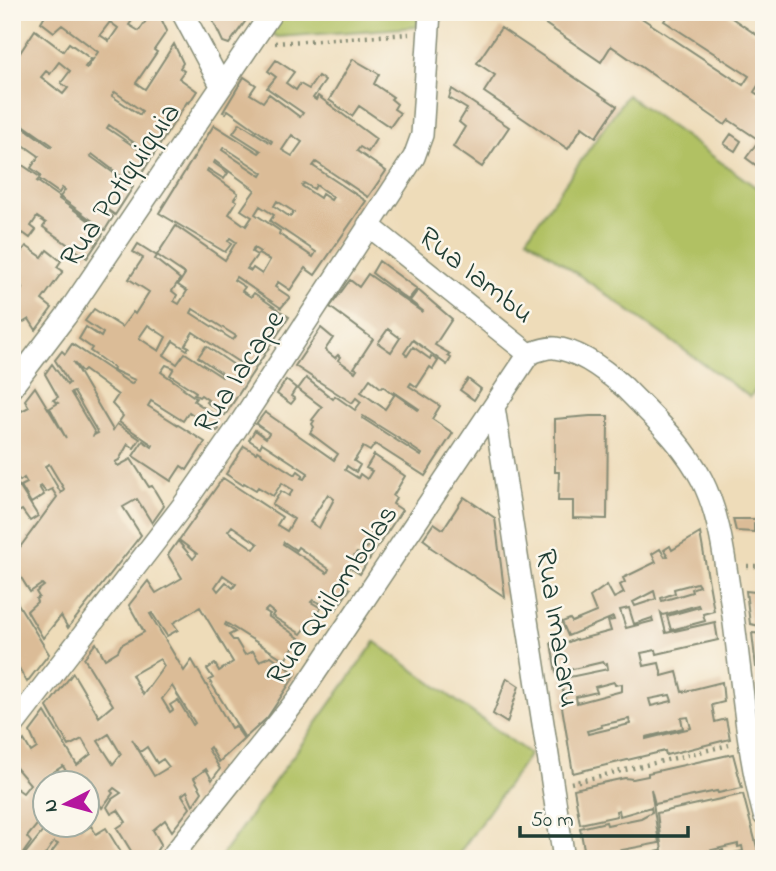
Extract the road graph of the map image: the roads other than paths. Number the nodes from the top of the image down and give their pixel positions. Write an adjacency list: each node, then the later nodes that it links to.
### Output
1 (182, 12): 4 (street)
2 (272, 12): 4 (street, Rua Potíquiquia)
3 (429, 22): 5 (street, Rua Iacape)
4 (221, 85): 7 (street, Rua Potíquiquia)
5 (368, 225): 6 (street, Rua Iambu); 9 (street, Rua Iacape)
6 (529, 354): 8 (street, Rua Quilombolas); 10 (street, Rua Iambu)
7 (12, 387)
8 (494, 407): 11 (street, Rua Quilombolas); 12 (street, Rua Imacaru)
9 (12, 727)
10 (764, 815)
11 (170, 859)
12 (564, 859)

